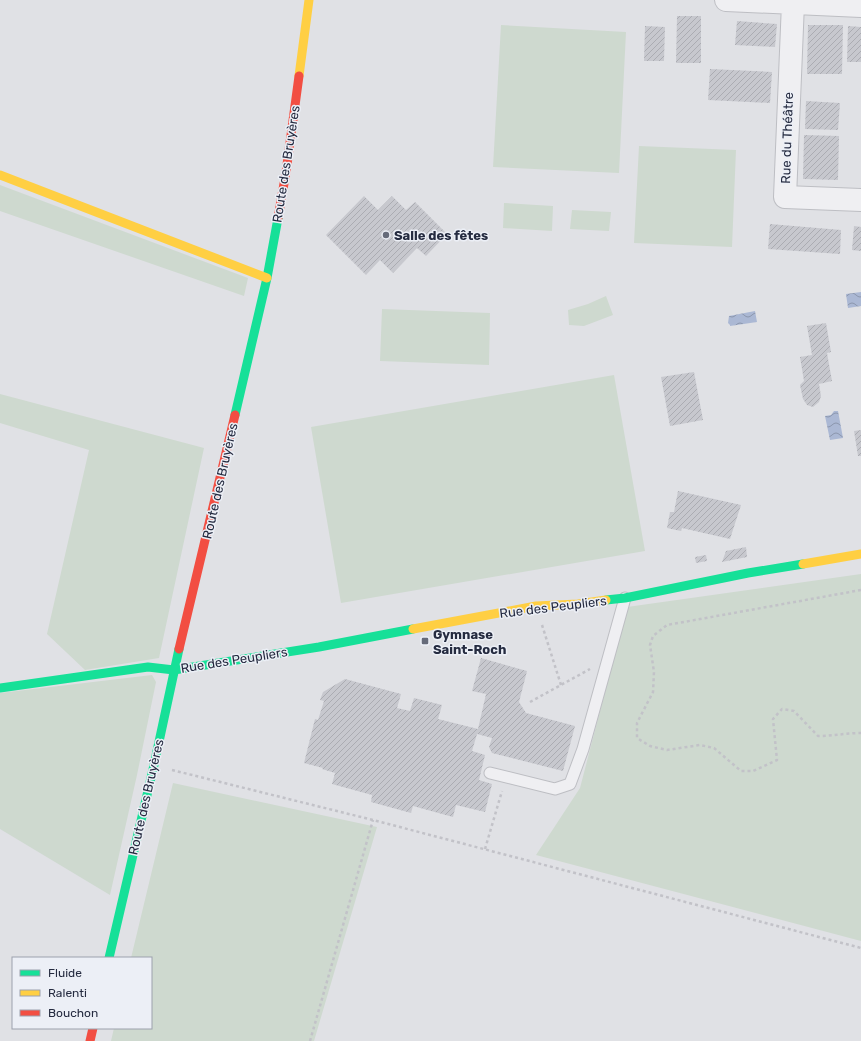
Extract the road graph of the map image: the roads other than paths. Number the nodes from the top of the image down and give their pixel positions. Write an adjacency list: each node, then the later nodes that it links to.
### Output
1 (309, 0): 7 (street, Route des Bruyères)
2 (726, 0): 3 (street)
3 (793, 3): 4 (street); 6 (street, Rue du Théâtre)
4 (861, 6)
5 (0, 175): 7 (street)
6 (861, 200)
7 (267, 278): 10 (street, Route des Bruyères)
8 (861, 554): 9 (street, Rue des Peupliers)
9 (624, 598): 10 (street, Rue des Peupliers); 12 (lane)
10 (174, 670): 11 (street, Rue des Peupliers); 13 (street, Route des Bruyères)
11 (0, 688)
12 (490, 773)
13 (109, 957)
14 (93, 1029): 15 (street)
15 (90, 1041)

